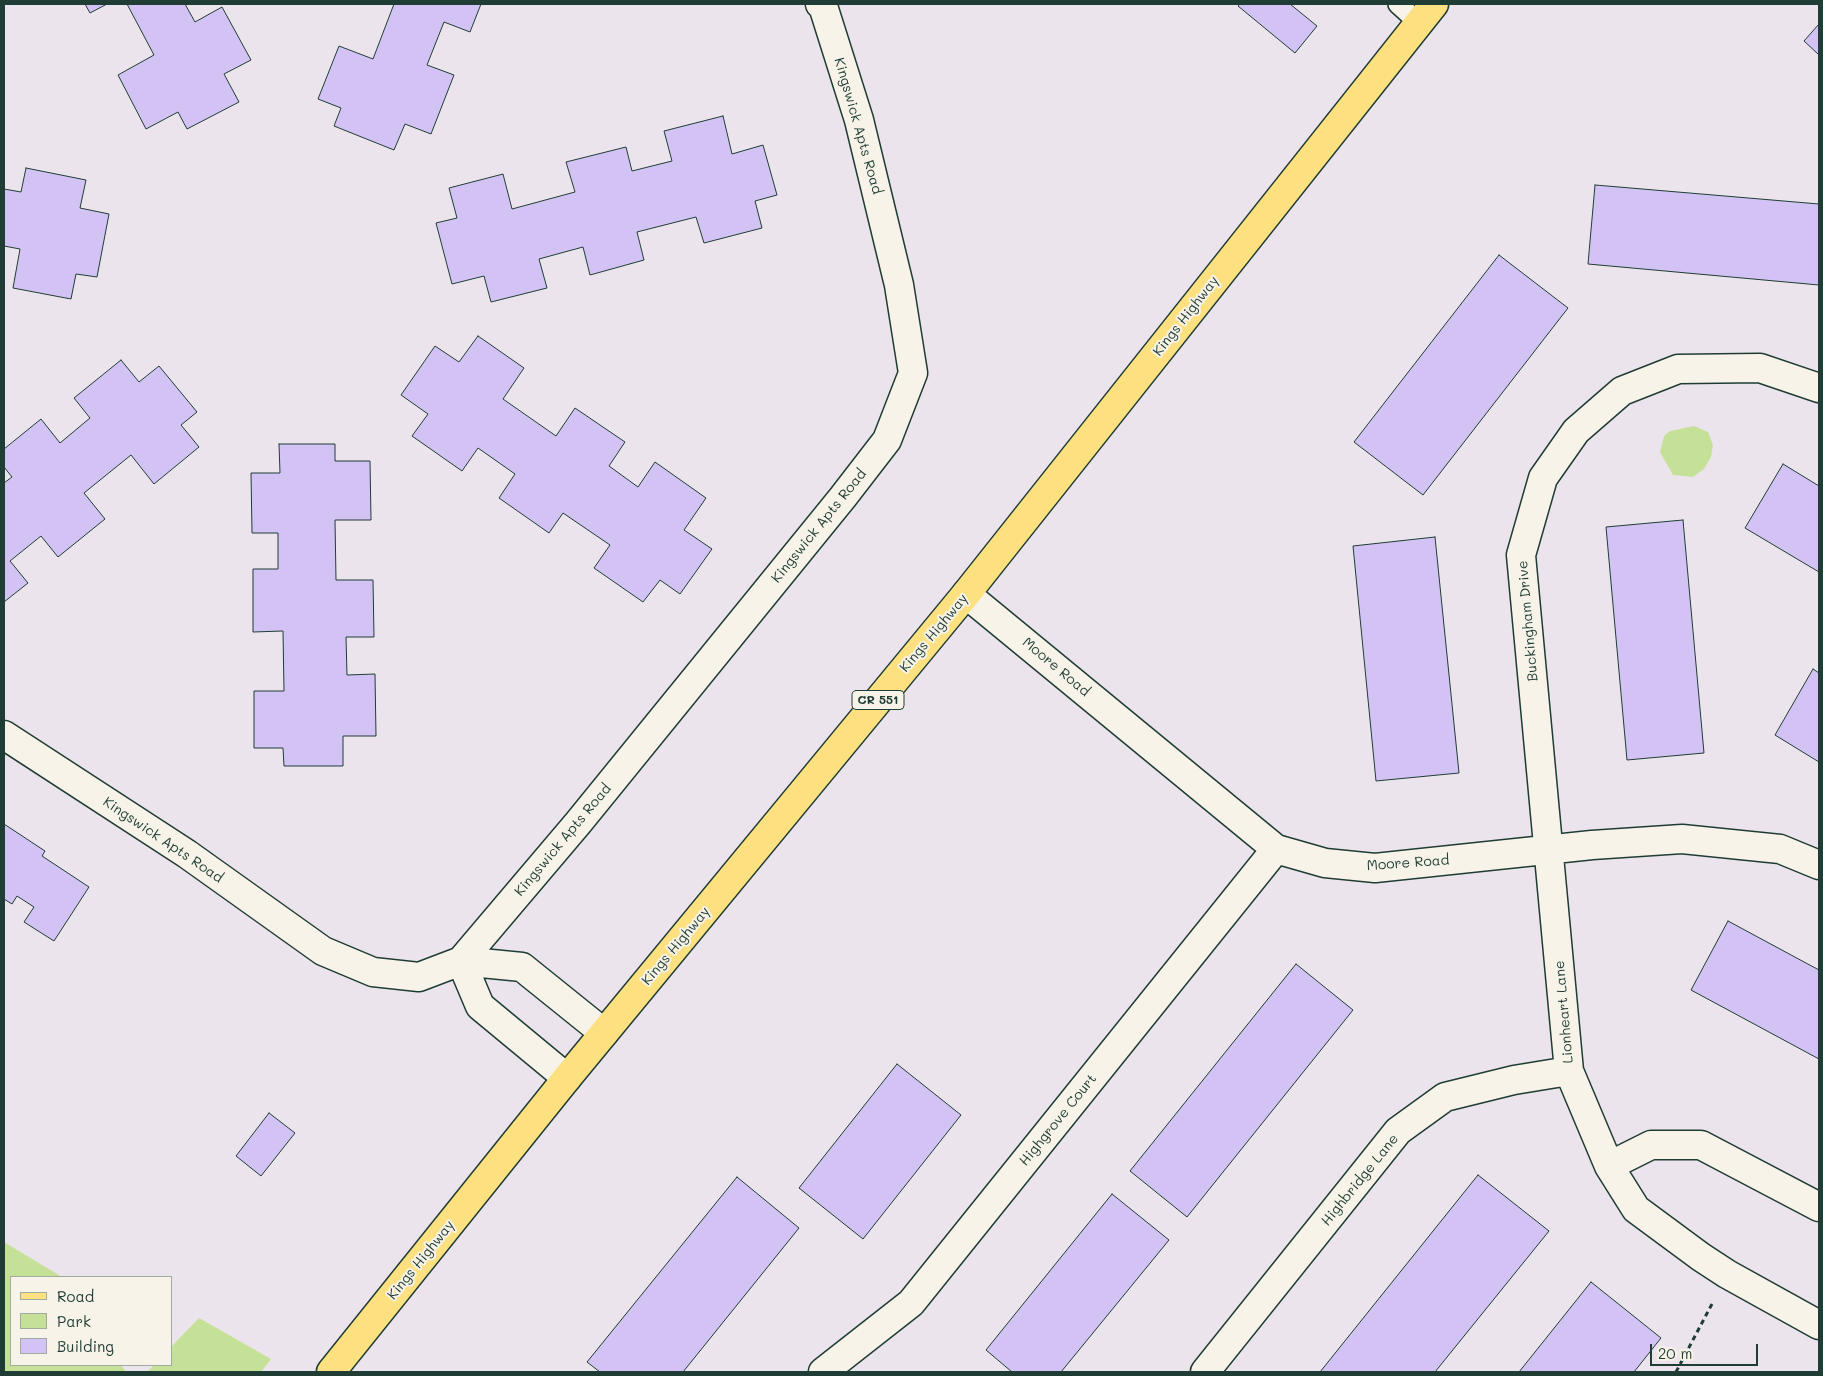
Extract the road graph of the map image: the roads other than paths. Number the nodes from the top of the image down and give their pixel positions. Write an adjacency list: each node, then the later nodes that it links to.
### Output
1 (820, 4): 10 (street, Kingswick Apts Road)
2 (1398, 4): 3 (lane)
3 (1426, 13): 5 (main road, Kings Highway / CR 551)
4 (1819, 388): 8 (street, Buckingham Drive)
5 (966, 594): 7 (street, Moore Road); 11 (main road, Kings Highway / CR 551)
6 (4, 735): 10 (street, Kingswick Apts Road)
7 (1276, 849): 8 (street, Moore Road); 18 (street, Highgrove Court)
8 (1548, 850): 9 (street, Moore Road); 12 (street, Lionheart Lane)
9 (1819, 865)
10 (461, 961): 11 (street, Kingswick Apts Road); 13 (street)
11 (604, 1033): 13 (main road, Kings Highway / CR 551)
12 (1569, 1071): 14 (street, Lionheart Lane); 19 (street, Highbridge Lane)
13 (567, 1078): 17 (main road, Kings Highway / CR 551)
14 (1609, 1166): 15 (street); 16 (street, Lionheart Lane)
15 (1819, 1207)
16 (1819, 1325)
17 (331, 1372)
18 (823, 1372)
19 (1205, 1372)

